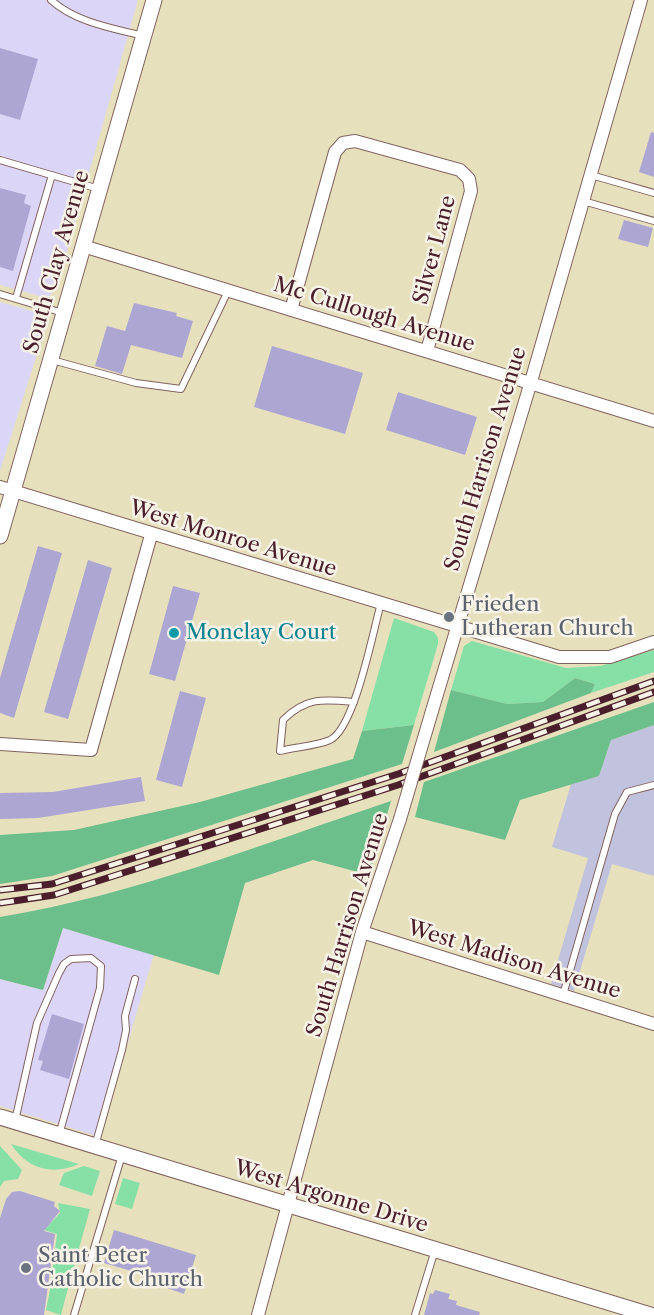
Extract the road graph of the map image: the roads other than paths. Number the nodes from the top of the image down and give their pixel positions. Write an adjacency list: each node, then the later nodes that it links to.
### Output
1 (51, 0): 4 (lane)
2 (154, 0): 4 (street, South Clay Avenue)
3 (641, 0): 6 (street, South Harrison Avenue)
4 (144, 36): 8 (street, South Clay Avenue)
5 (0, 160): 7 (lane)
6 (590, 175): 9 (lane); 10 (street, South Harrison Avenue)
7 (52, 176): 8 (lane); 15 (lane)
8 (99, 189): 12 (street, South Clay Avenue)
9 (654, 194)
10 (583, 201): 11 (lane); 20 (street, South Harrison Avenue)
11 (654, 221)
12 (83, 246): 13 (street, Mc Cullough Avenue); 17 (street, South Clay Avenue)
13 (228, 290): 16 (street, Mc Cullough Avenue); 19 (lane)
14 (0, 294): 15 (lane)
15 (16, 298): 17 (lane)
16 (291, 310): 18 (street, Mc Cullough Avenue); 18 (street, Silver Lane)
17 (64, 313): 19 (street, South Clay Avenue)
18 (427, 351): 20 (street, Mc Cullough Avenue)
19 (51, 360): 22 (street, South Clay Avenue)
20 (530, 385): 21 (street, Mc Cullough Avenue); 26 (street, South Harrison Avenue)
21 (654, 421)
22 (7, 489): 23 (street, West Monroe Avenue); 24 (street, South Clay Avenue)
23 (151, 535): 25 (street, West Monroe Avenue); 29 (street)
24 (0, 537)
25 (381, 603): 26 (street, West Monroe Avenue); 28 (lane)
26 (456, 625): 27 (street, West Monroe Avenue); 31 (street, South Harrison Avenue, bridge)
27 (654, 642)
28 (354, 702): 28 (lane)
29 (0, 744)
30 (654, 784): 33 (lane)
31 (362, 932): 33 (street, West Madison Avenue); 39 (street, South Harrison Avenue)
32 (135, 978): 37 (lane)
33 (563, 996): 34 (street, West Madison Avenue)
34 (654, 1024)
35 (7, 1120): 36 (street, West Argonne Drive); 36 (lane)
36 (59, 1135): 37 (street, West Argonne Drive)
37 (95, 1147): 38 (street, West Argonne Drive)
38 (122, 1155): 39 (street, West Argonne Drive); 41 (lane)
39 (289, 1207): 40 (street, West Argonne Drive); 42 (street, South Harrison Avenue)
40 (435, 1251): 43 (lane); 44 (street, West Argonne Drive)
41 (74, 1315)
42 (258, 1315)
43 (416, 1315)
44 (650, 1315)

